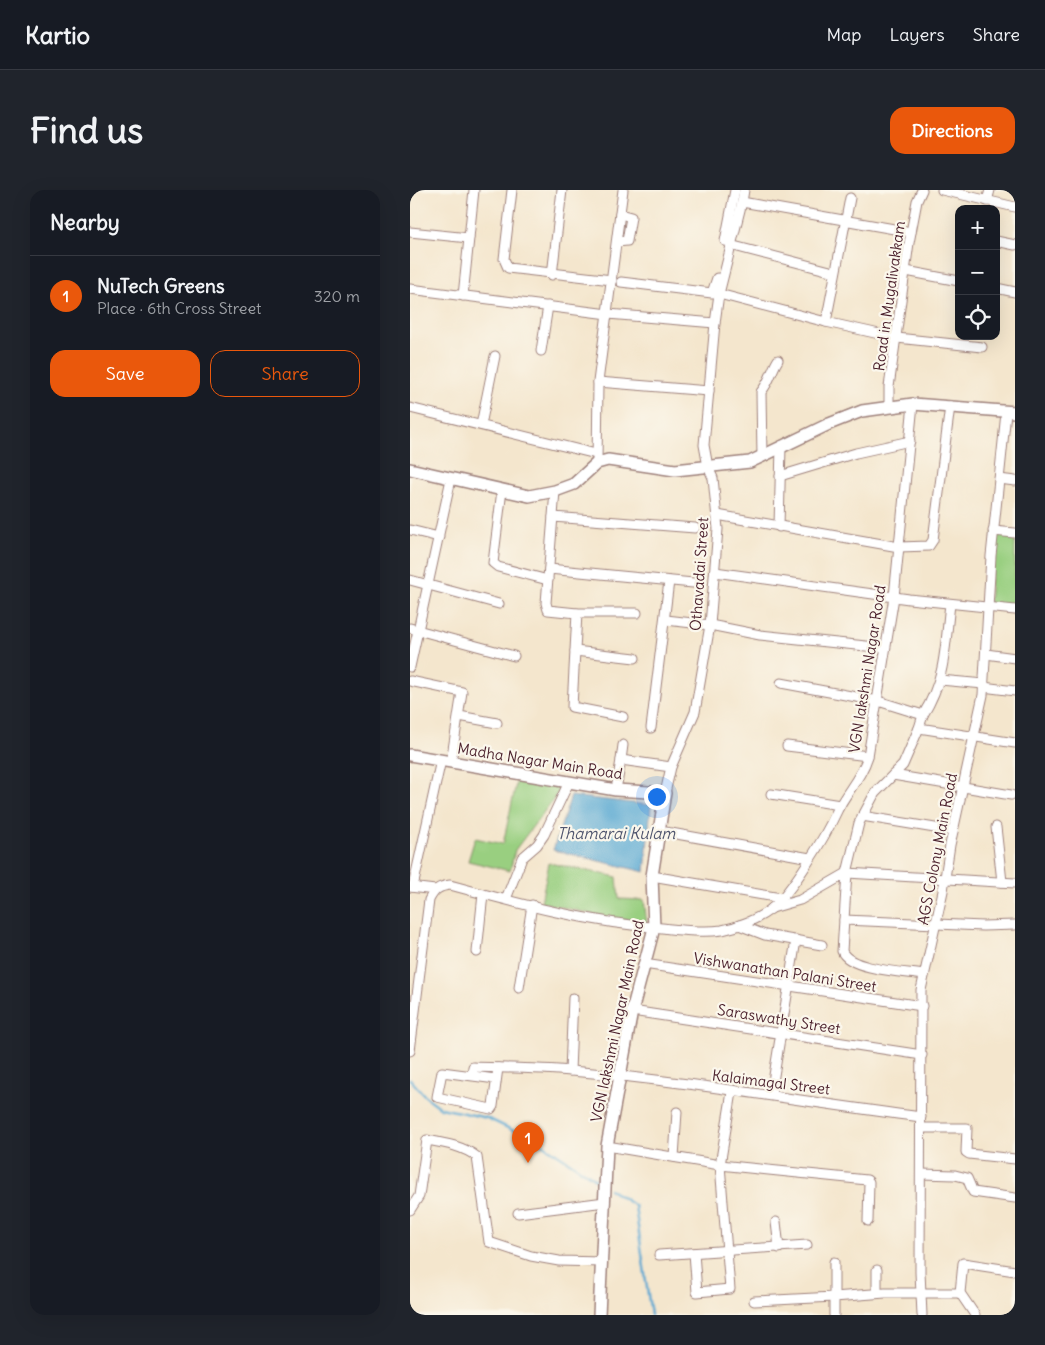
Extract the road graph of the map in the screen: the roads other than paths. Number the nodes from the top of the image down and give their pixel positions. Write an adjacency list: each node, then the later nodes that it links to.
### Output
1 (474, 190): 17 (street)
2 (512, 190): 23 (street)
3 (562, 190): 23 (street)
4 (623, 190): 25 (street)
5 (735, 190): 25 (street)
6 (744, 190): 12 (street, Othavadai Street)
7 (922, 190): 16 (street, Road in Mugalivakkam)
8 (942, 190): 11 (street)
9 (990, 190): 11 (street)
10 (850, 198): 14 (street)
11 (987, 201): 13 (street)
12 (742, 202): 14 (street); 19 (street, Othavadai Street)
13 (1015, 207)
14 (846, 220): 16 (street); 22 (street)
15 (410, 232): 17 (street)
16 (911, 232): 21 (street, Road in Mugalivakkam)
17 (468, 238): 30 (street)
18 (1000, 242): 20 (street)
19 (730, 245): 22 (street); 29 (street, Othavadai Street)
20 (1015, 245)
21 (906, 271): 24 (street); 35 (street, Road in Mugalivakkam)
22 (834, 272): 33 (street)
23 (552, 274): 25 (street)
24 (955, 280)
25 (616, 281): 32 (street)
26 (410, 289): 30 (street)
27 (1000, 289): 28 (street)
28 (1015, 292)
29 (719, 294): 33 (street); 34 (street, Othavadai Street)
30 (462, 296): 31 (street)
31 (548, 306): 32 (street); 37 (street)
32 (608, 314): 34 (street); 40 (street)
33 (826, 322): 35 (street)
34 (715, 323): 41 (street, Othavadai Street)
35 (897, 338): 36 (street); 44 (street, Road in Mugalivakkam)
36 (982, 347)
37 (541, 351)
38 (495, 356): 47 (street)
39 (778, 360): 50 (street)
40 (598, 382): 41 (street); 51 (street)
41 (709, 391): 52 (street, Othavadai Street)
42 (914, 404): 43 (street); 44 (street); 48 (street, VGN lakshmi Nagar Road)
43 (950, 406): 46 (street); 68 (street)
44 (889, 407): 49 (street)
45 (410, 408): 47 (street)
46 (1011, 413): 56 (street, AGS Colony Main Road)
47 (481, 425): 51 (street)
48 (910, 441): 54 (street); 68 (street, VGN lakshmi Nagar Road)
49 (781, 446): 50 (street); 54 (street)
50 (762, 457): 52 (street)
51 (596, 459): 52 (street); 59 (street)
52 (708, 467): 60 (street, Othavadai Street)
53 (410, 469): 55 (street)
54 (780, 476): 62 (street)
55 (451, 479): 58 (street); 67 (street)
56 (999, 479): 57 (street); 65 (street, AGS Colony Main Road)
57 (1015, 481)
58 (502, 490): 59 (street); 72 (street)
59 (556, 491): 61 (street)
60 (718, 515): 62 (street); 70 (street, Othavadai Street)
61 (553, 517): 63 (street); 69 (street)
62 (779, 527): 68 (street)
63 (695, 528)
64 (410, 530): 67 (street)
65 (993, 532): 66 (street); 79 (street, AGS Colony Main Road)
66 (1015, 533)
67 (439, 537): 75 (street)
68 (899, 547): 76 (street, VGN lakshmi Nagar Road)
69 (549, 569): 72 (street); 73 (street)
70 (715, 572): 76 (street); 84 (street, Othavadai Street)
71 (410, 580): 75 (street)
72 (548, 580): 81 (street)
73 (670, 581): 74 (street); 83 (street)
74 (693, 583)
75 (429, 584): 77 (street); 85 (street)
76 (894, 597): 78 (street); 86 (street, VGN lakshmi Nagar Road)
77 (500, 604)
78 (950, 604): 79 (street); 93 (street)
79 (988, 608): 80 (street); 88 (street, AGS Colony Main Road)
80 (1015, 610)
81 (577, 613): 82 (street); 87 (street)
82 (637, 613)
83 (666, 620): 84 (street); 103 (street)
84 (710, 625): 86 (street); 113 (street, Othavadai Street)
85 (414, 629): 89 (street); 92 (street)
86 (885, 648): 98 (street, VGN lakshmi Nagar Road)
87 (575, 651): 90 (street); 101 (street)
88 (986, 654): 91 (street); 96 (street, AGS Colony Main Road)
89 (514, 656)
90 (635, 658)
91 (1015, 658)
92 (410, 667)
93 (940, 680): 96 (street); 99 (street)
94 (410, 681): 100 (street)
95 (781, 683): 98 (street)
96 (984, 686): 97 (street); 105 (street, AGS Colony Main Road)
97 (1015, 691)
98 (878, 701): 99 (street); 110 (street, VGN lakshmi Nagar Road)
99 (923, 715): 104 (street)
100 (459, 716): 102 (street); 112 (street)
101 (623, 717)
102 (497, 723)
103 (651, 728)
104 (919, 728): 105 (street); 114 (street)
105 (973, 738): 106 (street); 116 (street, AGS Colony Main Road)
106 (1015, 743)
107 (623, 745): 111 (street)
108 (787, 746): 110 (street)
109 (410, 755): 112 (street, Madha Nagar Main Road)
110 (868, 756): 121 (street, VGN lakshmi Nagar Road)
111 (621, 760): 113 (street); 117 (street)
112 (446, 761): 115 (street, Madha Nagar Main Road); 132 (street)
113 (671, 767): 118 (street, Othavadai Street)
114 (893, 775): 116 (street); 122 (street)
115 (569, 782): 117 (street, Madha Nagar Main Road); 136 (street)
116 (962, 787): 120 (street); 125 (street, AGS Colony Main Road)
117 (616, 790): 118 (street, Madha Nagar Main Road)
118 (665, 794): 124 (street, VGN lakshmi Nagar Main Road)
119 (772, 794): 121 (street)
120 (1011, 795)
121 (840, 805): 126 (street, VGN lakshmi Nagar Road)
122 (862, 816): 125 (street); 127 (street)
123 (996, 827): 130 (street)
124 (660, 831): 126 (street); 128 (street, VGN lakshmi Nagar Main Road)
125 (953, 831): 129 (street, AGS Colony Main Road)
126 (810, 858): 135 (street, VGN lakshmi Nagar Road)
127 (848, 874): 129 (street); 138 (street); 139 (street)
128 (652, 876): 135 (street); 143 (street, VGN lakshmi Nagar Main Road)
129 (944, 879): 130 (street); 140 (street, AGS Colony Main Road)
130 (1002, 882): 131 (street)
131 (1015, 883)
132 (411, 887): 133 (street, VGN lakshmi Nagar Road)
133 (435, 890): 134 (street, VGN lakshmi Nagar Road); 152 (street)
134 (484, 894): 136 (street, VGN lakshmi Nagar Road); 146 (street)
135 (781, 898): 138 (street, VGN lakshmi Nagar Road)
136 (506, 899): 137 (street, VGN lakshmi Nagar Road)
137 (532, 906): 143 (street, VGN lakshmi Nagar Road); 150 (street)
138 (772, 908): 141 (street, VGN lakshmi Nagar Road)
139 (844, 920): 140 (street); 148 (street)
140 (936, 924): 142 (street); 148 (street, AGS Colony Main Road)
141 (739, 925): 143 (street, VGN lakshmi Nagar Road); 144 (street)
142 (1015, 925)
143 (654, 928): 147 (street, VGN lakshmi Nagar Main Road)
144 (796, 940): 145 (street); 149 (street)
145 (822, 945)
146 (477, 952)
147 (644, 964): 149 (street, Vishwanathan Palani Street); 154 (street, VGN lakshmi Nagar Main Road)
148 (924, 975): 153 (street, AGS Colony Main Road)
149 (789, 987): 153 (street, Vishwanathan Palani Street); 155 (street)
150 (519, 988)
151 (573, 998): 160 (street)
152 (413, 1005): 156 (street)
153 (922, 1006): 157 (street, AGS Colony Main Road)
154 (632, 1011): 155 (street, Saraswathy Street); 161 (street, VGN lakshmi Nagar Main Road)
155 (781, 1032): 157 (street, Saraswathy Street); 164 (street)
156 (410, 1051)
157 (922, 1055): 166 (street, AGS Colony Main Road)
158 (498, 1068): 159 (street, Kalaimagal Street); 160 (street, Kalaimagal Street); 162 (street)
159 (472, 1071): 162 (street); 162 (street)
160 (570, 1071): 161 (street, Kalaimagal Street)
161 (619, 1076): 163 (street, Kalaimagal Street); 168 (street, VGN lakshmi Nagar Main Road)
162 (496, 1079)
163 (732, 1092): 164 (street, Kalaimagal Street); 171 (street)
164 (772, 1094): 166 (street, Kalaimagal Street)
165 (677, 1112): 169 (street)
166 (921, 1117): 167 (street, AGS Colony Main Road)
167 (921, 1128): 170 (street); 172 (street, AGS Colony Main Road)
168 (607, 1146): 169 (street); 173 (street, VGN lakshmi Nagar Main Road)
169 (674, 1157): 171 (street)
170 (1015, 1158)
171 (720, 1164): 177 (street); 181 (street)
172 (922, 1174): 174 (street); 188 (street, AGS Colony Main Road)
173 (606, 1197): 176 (street); 184 (street, VGN lakshmi Nagar Main Road)
174 (1015, 1198)
175 (410, 1210): 184 (street)
176 (518, 1213)
177 (868, 1220)
178 (776, 1222): 180 (street)
179 (807, 1245): 180 (street)
180 (778, 1248): 181 (street)
181 (727, 1251): 182 (street); 182 (street)
182 (694, 1253): 183 (street)
183 (659, 1255)
184 (602, 1262): 193 (street, VGN lakshmi Nagar Main Road)
185 (834, 1262): 191 (street)
186 (877, 1270): 189 (street)
187 (1015, 1271): 190 (street)
188 (921, 1292): 189 (street); 190 (street); 195 (street, AGS Colony Main Road)
189 (877, 1293): 191 (street)
190 (960, 1293): 196 (street)
191 (834, 1297): 192 (street); 194 (street)
192 (754, 1301)
193 (599, 1315)
194 (834, 1315)
195 (922, 1315)
196 (975, 1315)

